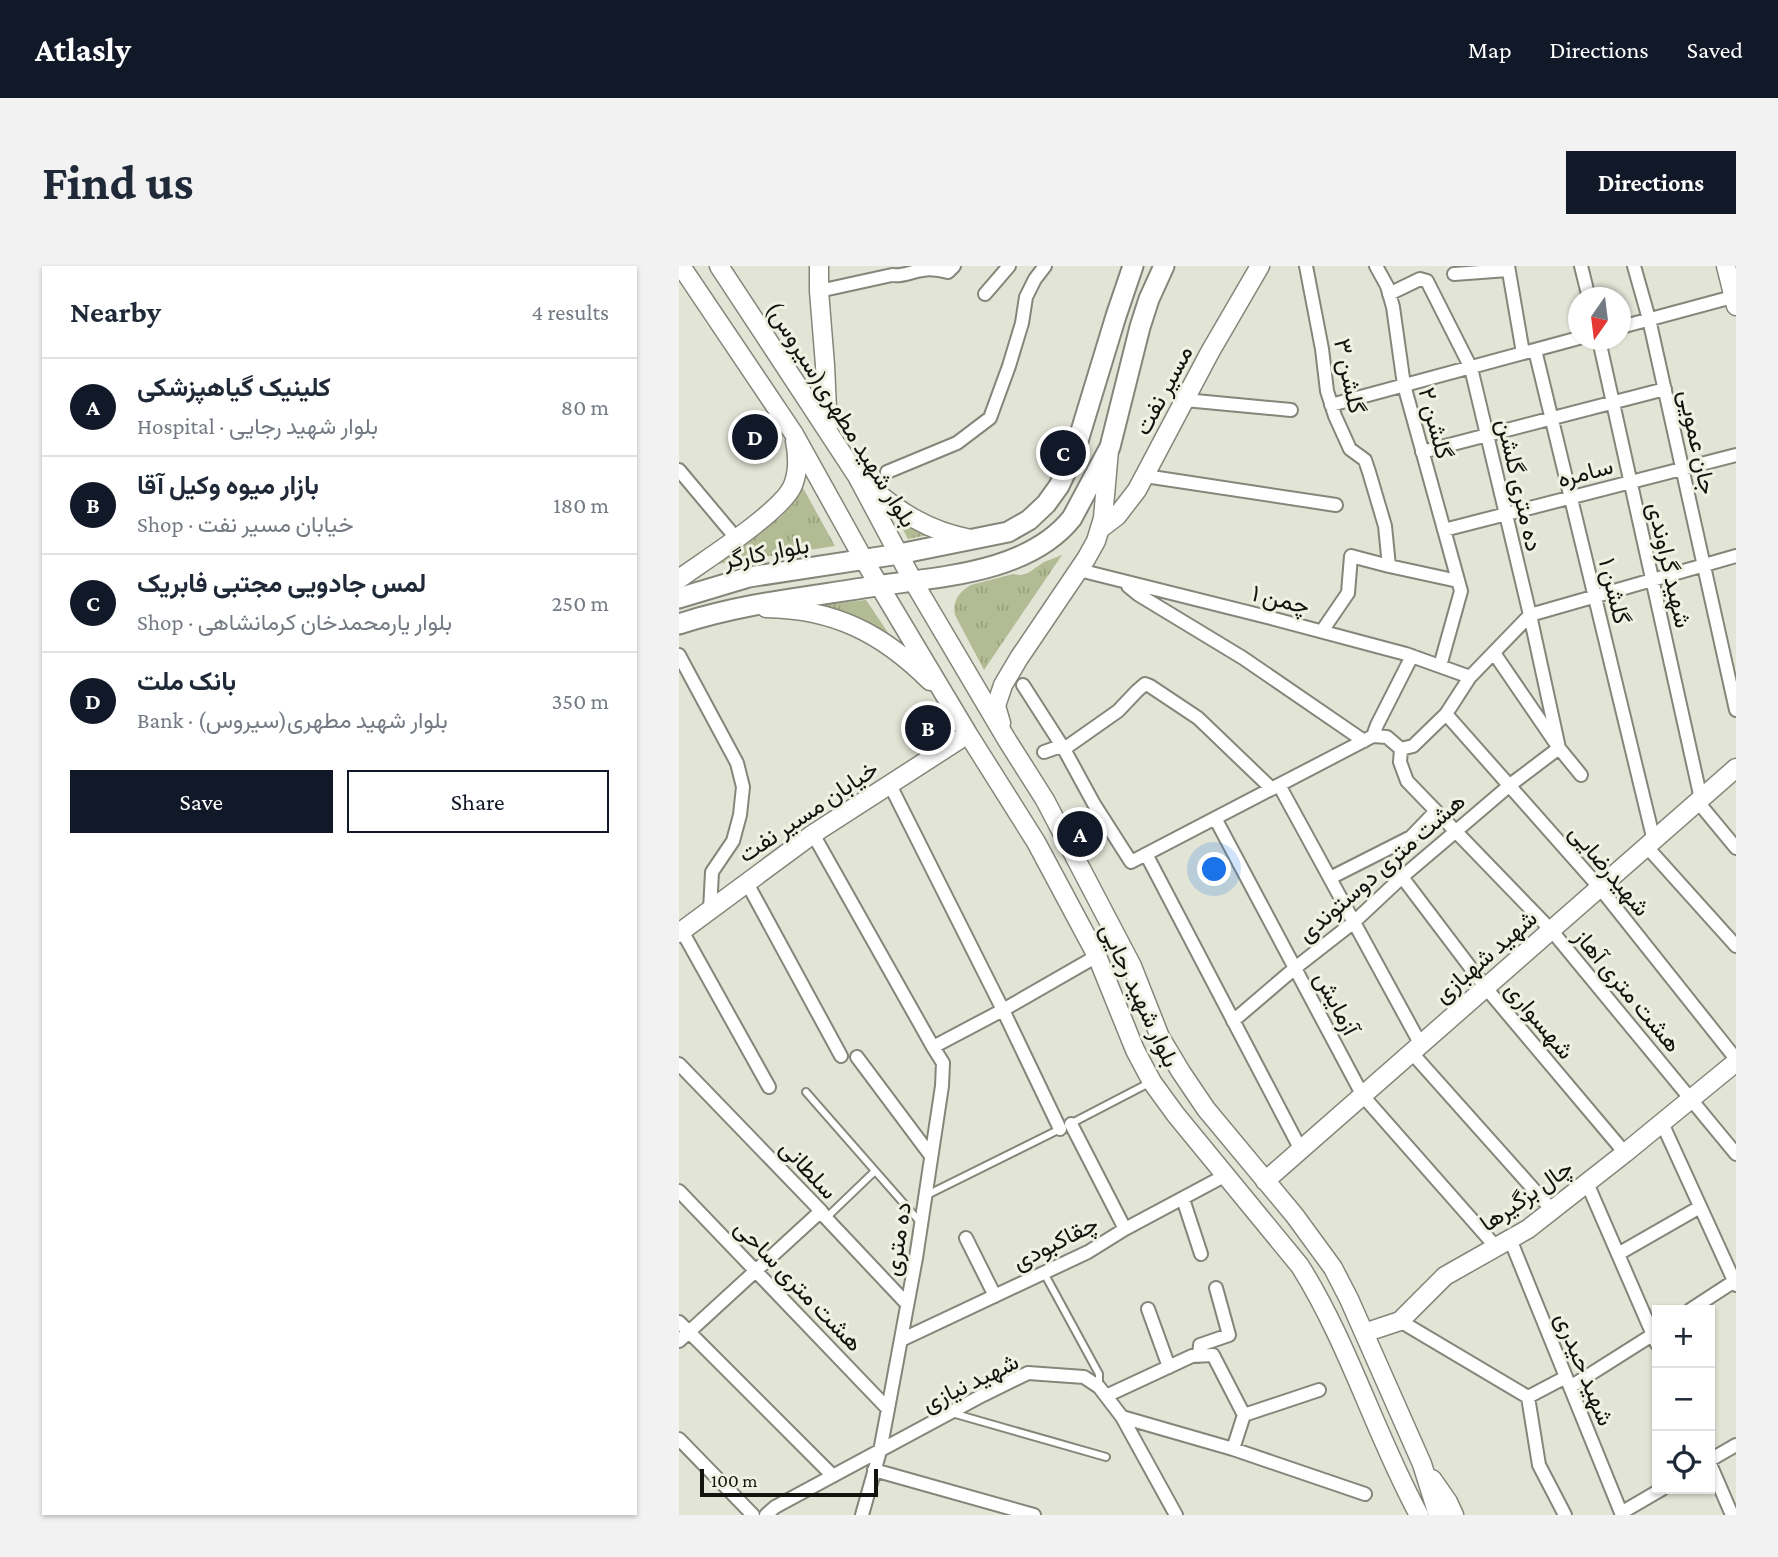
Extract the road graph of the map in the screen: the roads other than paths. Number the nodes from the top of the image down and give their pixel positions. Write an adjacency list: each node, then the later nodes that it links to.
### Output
1 (681, 266): 36 (main road, بلوار شهید مطهری(سیروس))
2 (719, 266): 35 (main road, بلوار شهید مطهری(سیروس))
3 (819, 266): 18 (main road)
4 (954, 266): 18 (street)
5 (1009, 266): 19 (street)
6 (1045, 266): 43 (street)
7 (1133, 266): 53 (main road, بلوار کارگر)
8 (1164, 266): 38 (main road)
9 (1260, 266): 30 (main road, مسیر نفت)
10 (1306, 266): 32 (street, گلشن ۳)
11 (1376, 266): 20 (street, گلشن ۲)
12 (1581, 266): 17 (street)
13 (1634, 266): 22 (street, جان عمویی)
14 (1726, 266): 21 (main road)
15 (1508, 268): 16 (street); 26 (street, گلشن ۱)
16 (1454, 274)
17 (1586, 287)
18 (819, 291): 35 (main road)
19 (985, 294)
20 (1389, 294): 27 (street, ده متری گلشن); 28 (street, گلشن ۲)
21 (1735, 299): 22 (street)
22 (1649, 319): 23 (street); 29 (street, جان عمویی)
23 (1631, 324)
24 (1568, 341): 26 (street)
25 (1601, 350): 31 (street, شهید گراوندی)
26 (1529, 352): 27 (street); 34 (street, گلشن ۱)
27 (1471, 368): 28 (street); 37 (street, ده متری گلشن)
28 (1404, 385): 32 (street); 39 (street, گلشن ۲)
29 (1665, 389): 31 (street); 41 (street, جان عمویی)
30 (1185, 400): 33 (street); 45 (main road, مسیر نفت)
31 (1613, 403): 34 (street); 46 (street, شهید گراوندی)
32 (1331, 405): 58 (street, گلشن ۳)
33 (1291, 410)
34 (1552, 418): 37 (street); 47 (street, گلشن ۱)
35 (828, 432): 44 (main road, بلوار شهید مطهری(سیروس))
36 (794, 434): 52 (main road); 56 (main road, بلوار شهید مطهری(سیروس))
37 (1486, 435): 39 (street); 49 (street, ده متری گلشن)
38 (1110, 447): 50 (main road); 63 (main road)
39 (1422, 452): 51 (street, گلشن ۲)
40 (1736, 455): 41 (street, سامره)
41 (1682, 468): 46 (street, سامره); 57 (street, جان عمویی)
42 (679, 470): 52 (street)
43 (887, 472)
44 (857, 476): 53 (main road); 54 (main road, بلوار شهید مطهری(سیروس))
45 (1145, 476): 48 (street); 50 (main road, مسیر نفت)
46 (1630, 482): 47 (street, سامره); 62 (street, شهید گراوندی)
47 (1570, 497): 49 (street, سامره); 67 (street, گلشن ۱)
48 (1336, 505)
49 (1505, 514): 51 (street, سامره); 71 (street, ده متری گلشن)
50 (1100, 529): 59 (main road)
51 (1444, 530): 66 (street, گلشن ۲)
52 (736, 538): 61 (main road)
53 (971, 539): 54 (main road, بلوار کارگر)
54 (899, 554): 56 (main road, بلوار کارگر); 63 (main road, بلوار شهید رجایی)
55 (1736, 556): 57 (street)
56 (864, 560): 60 (main road, بلوار کارگر); 65 (main road, بلوار شهید رجایی)
57 (1703, 565): 62 (street); 81 (street, جان عمویی)
58 (1389, 566): 66 (street); 73 (street)
59 (1079, 570): 64 (street, چمن ۱); 85 (main road)
60 (749, 577): 68 (main road, بلوار کارگر); 69 (main road)
61 (679, 579)
62 (1652, 580): 67 (street); 95 (street, شهید گراوندی)
63 (913, 581): 65 (main road); 85 (main road, بلوار شهید رجایی)
64 (1123, 582): 73 (street, چمن ۱); 84 (street)
65 (880, 585): 69 (main road); 80 (main road, بلوار شهید رجایی)
66 (1459, 586): 77 (street)
67 (1594, 597): 71 (street); 100 (street, گلشن ۱)
68 (679, 598)
69 (756, 604): 70 (main road)
70 (731, 609): 72 (main road); 80 (main road)
71 (1530, 615): 74 (street); 86 (street, ده متری گلشن)
72 (679, 624)
73 (1322, 631): 76 (street, چمن ۱)
74 (1494, 653): 78 (street); 86 (street)
75 (679, 654): 107 (street)
76 (1412, 656): 77 (street, چمن ۱); 84 (street)
77 (1440, 666): 78 (street, چمن ۱)
78 (1470, 677): 82 (street)
79 (1023, 685): 87 (street)
80 (947, 699): 83 (main road, بلوار شهید رجایی)
81 (1736, 710)
82 (1446, 714): 88 (street); 93 (street, شهیدرضایی)
83 (968, 734): 92 (main road, خیابان مسیر نفت); 112 (main road, بلوار شهید رجایی)
84 (1368, 739): 88 (street); 94 (street)
85 (1007, 740): 117 (main road, بلوار شهید رجایی)
86 (1559, 748): 91 (street); 93 (street, هشت متری دوستوندی)
87 (1064, 749): 89 (street); 94 (street); 102 (street)
88 (1401, 749): 96 (street, هشت متری آهاز)
89 (1044, 752)
90 (1736, 768): 95 (main road, شهید شهبازی)
91 (1581, 775)
92 (890, 785): 99 (main road, خیابان مسیر نفت); 115 (street)
93 (1510, 785): 98 (street, هشت متری دوستوندی); 106 (street, شهیدرضایی)
94 (1276, 787): 97 (street); 104 (street)
95 (1699, 800): 100 (main road, شهید شهبازی); 101 (street)
96 (1436, 811): 98 (street, هشت متری آهاز); 104 (street)
97 (1215, 818): 102 (street); 113 (street, آزمایش)
98 (1455, 832): 103 (street, هشت متری دوستوندی); 109 (street, هشت متری آهاز)
99 (813, 834): 105 (main road, خیابان مسیر نفت); 119 (street, ده متری)
100 (1651, 844): 106 (main road, شهید شهبازی); 111 (street)
101 (1736, 848)
102 (1146, 854): 116 (street)
103 (1402, 877): 108 (street, هشت متری دوستوندی); 114 (street, شهسواری)
104 (1330, 878): 108 (street)
105 (747, 883): 107 (main road, خیابان مسیر نفت); 122 (street)
106 (1600, 888): 109 (main road, شهید شهبازی); 124 (street, شهیدرضایی)
107 (710, 910): 110 (main road, خیابان مسیر نفت)
108 (1354, 922): 113 (street, هشت متری دوستوندی); 120 (street)
109 (1552, 931): 114 (main road, شهید شهبازی); 132 (street, هشت متری آهاز)
110 (680, 932): 129 (street)
111 (1736, 946)
112 (1097, 956): 115 (street); 118 (main road, بلوار شهید رجایی)
113 (1295, 968): 116 (street, هشت متری دوستوندی); 131 (street, آزمایش)
114 (1486, 988): 120 (main road, شهید شهبازی); 136 (street, شهسواری)
115 (1003, 1010): 119 (street); 134 (street)
116 (1233, 1021): 135 (street)
117 (1156, 1029): 118 (main road); 121 (main road); 141 (main road, بلوار شهید رجایی)
118 (1127, 1033): 121 (main road, بلوار شهید رجایی)
119 (938, 1044): 138 (street, ده متری)
120 (1416, 1049): 131 (main road, شهید شهبازی); 147 (street)
121 (1135, 1050): 127 (main road, بلوار شهید رجایی)
122 (841, 1056)
123 (857, 1057): 138 (street)
124 (1736, 1060): 128 (main road, چال بزگیرها)
125 (679, 1064): 148 (street, سلطانی)
126 (1736, 1073): 128 (main road, چال بزگیرها)
127 (1152, 1082): 134 (lane); 140 (main road, بلوار شهید رجایی)
128 (1710, 1084): 132 (main road, چال بزگیرها)
129 (769, 1087)
130 (806, 1092): 139 (lane)
131 (1363, 1096): 135 (main road, شهید شهبازی); 152 (street)
132 (1692, 1099): 133 (main road, چال بزگیرها); 137 (street, هشت متری آهاز)
133 (1662, 1123): 136 (main road, چال بزگیرها); 146 (street)
134 (1065, 1127): 144 (lane); 150 (street)
135 (1301, 1150): 141 (main road, شهید شهبازی)
136 (1625, 1153): 142 (main road, چال بزگیرها)
137 (1736, 1154)
138 (931, 1156): 144 (street, ده متری)
139 (875, 1171): 148 (lane); 149 (lane)
140 (1226, 1175): 145 (street, چقاکبودی); 190 (main road, بلوار شهید رجایی)
141 (1265, 1181): 166 (main road, بلوار شهید رجایی)
142 (1587, 1183): 147 (main road, چال بزگیرها); 154 (street)
143 (679, 1191): 155 (street, هشت متری ساحی)
144 (925, 1195): 149 (street, ده متری)
145 (1182, 1199): 150 (street, چقاکبودی); 153 (street)
146 (1700, 1207): 154 (street); 157 (street)
147 (1552, 1210): 152 (main road, چال بزگیرها)
148 (823, 1214): 155 (street); 160 (street, سلطانی)
149 (921, 1223): 160 (street, ده متری)
150 (1125, 1228): 156 (street, چقاکبودی)
151 (966, 1238): 159 (street)
152 (1503, 1243): 163 (main road, چال بزگیرها); 172 (street, شهید حیدری)
153 (1201, 1254)
154 (1618, 1254): 165 (street)
155 (756, 1270): 167 (street); 176 (street, هشت متری ساحی)
156 (1044, 1273): 159 (street, چقاکبودی); 174 (lane)
157 (1735, 1282): 161 (street)
158 (1216, 1287): 170 (street)
159 (995, 1296): 169 (street, چقاکبودی)
160 (907, 1304): 169 (street, ده متری)
161 (1698, 1305)
162 (1148, 1309): 171 (street)
163 (1400, 1321): 166 (main road, چال بزگیرها); 175 (street)
164 (679, 1322): 167 (street)
165 (1652, 1328)
166 (1364, 1333): 186 (main road, بلوار شهید رجایی)
167 (684, 1336): 189 (street)
168 (1652, 1339): 172 (street)
169 (901, 1340): 176 (street, ده متری)
170 (1199, 1356): 171 (street); 178 (street)
171 (1169, 1367): 174 (street)
172 (1568, 1382): 175 (street); 194 (street, شهید حیدری)
173 (1319, 1390): 178 (street)
174 (1102, 1392): 177 (street, شهید نیازی); 179 (street)
175 (1528, 1397): 204 (street)
176 (888, 1409): 183 (street, ده متری)
177 (950, 1413): 183 (street, شهید نیازی); 184 (lane)
178 (1244, 1415): 182 (street)
179 (1122, 1416): 182 (street); 199 (street)
180 (679, 1440): 195 (street)
181 (1736, 1444): 185 (street)
182 (1233, 1449): 191 (street)
183 (880, 1451): 187 (street, ده متری); 189 (street, شهید نیازی)
184 (1105, 1457)
185 (1715, 1459)
186 (1422, 1464): 202 (main road, بلوار شهید رجایی); 203 (main road)
187 (874, 1470): 193 (street); 197 (street, ده متری)
188 (1715, 1474): 205 (street)
189 (833, 1476): 196 (street, شهید نیازی)
190 (1405, 1490): 200 (main road); 201 (main road, بلوار شهید رجایی)
191 (1366, 1494)
192 (1654, 1494): 194 (street)
193 (1011, 1512): 198 (street)
194 (1621, 1514)
195 (753, 1515)
196 (767, 1515)
197 (862, 1515)
198 (1034, 1515)
199 (1176, 1515)
200 (1409, 1515)
201 (1419, 1515)
202 (1438, 1515)
203 (1454, 1515)
204 (1565, 1515)
205 (1732, 1515)

